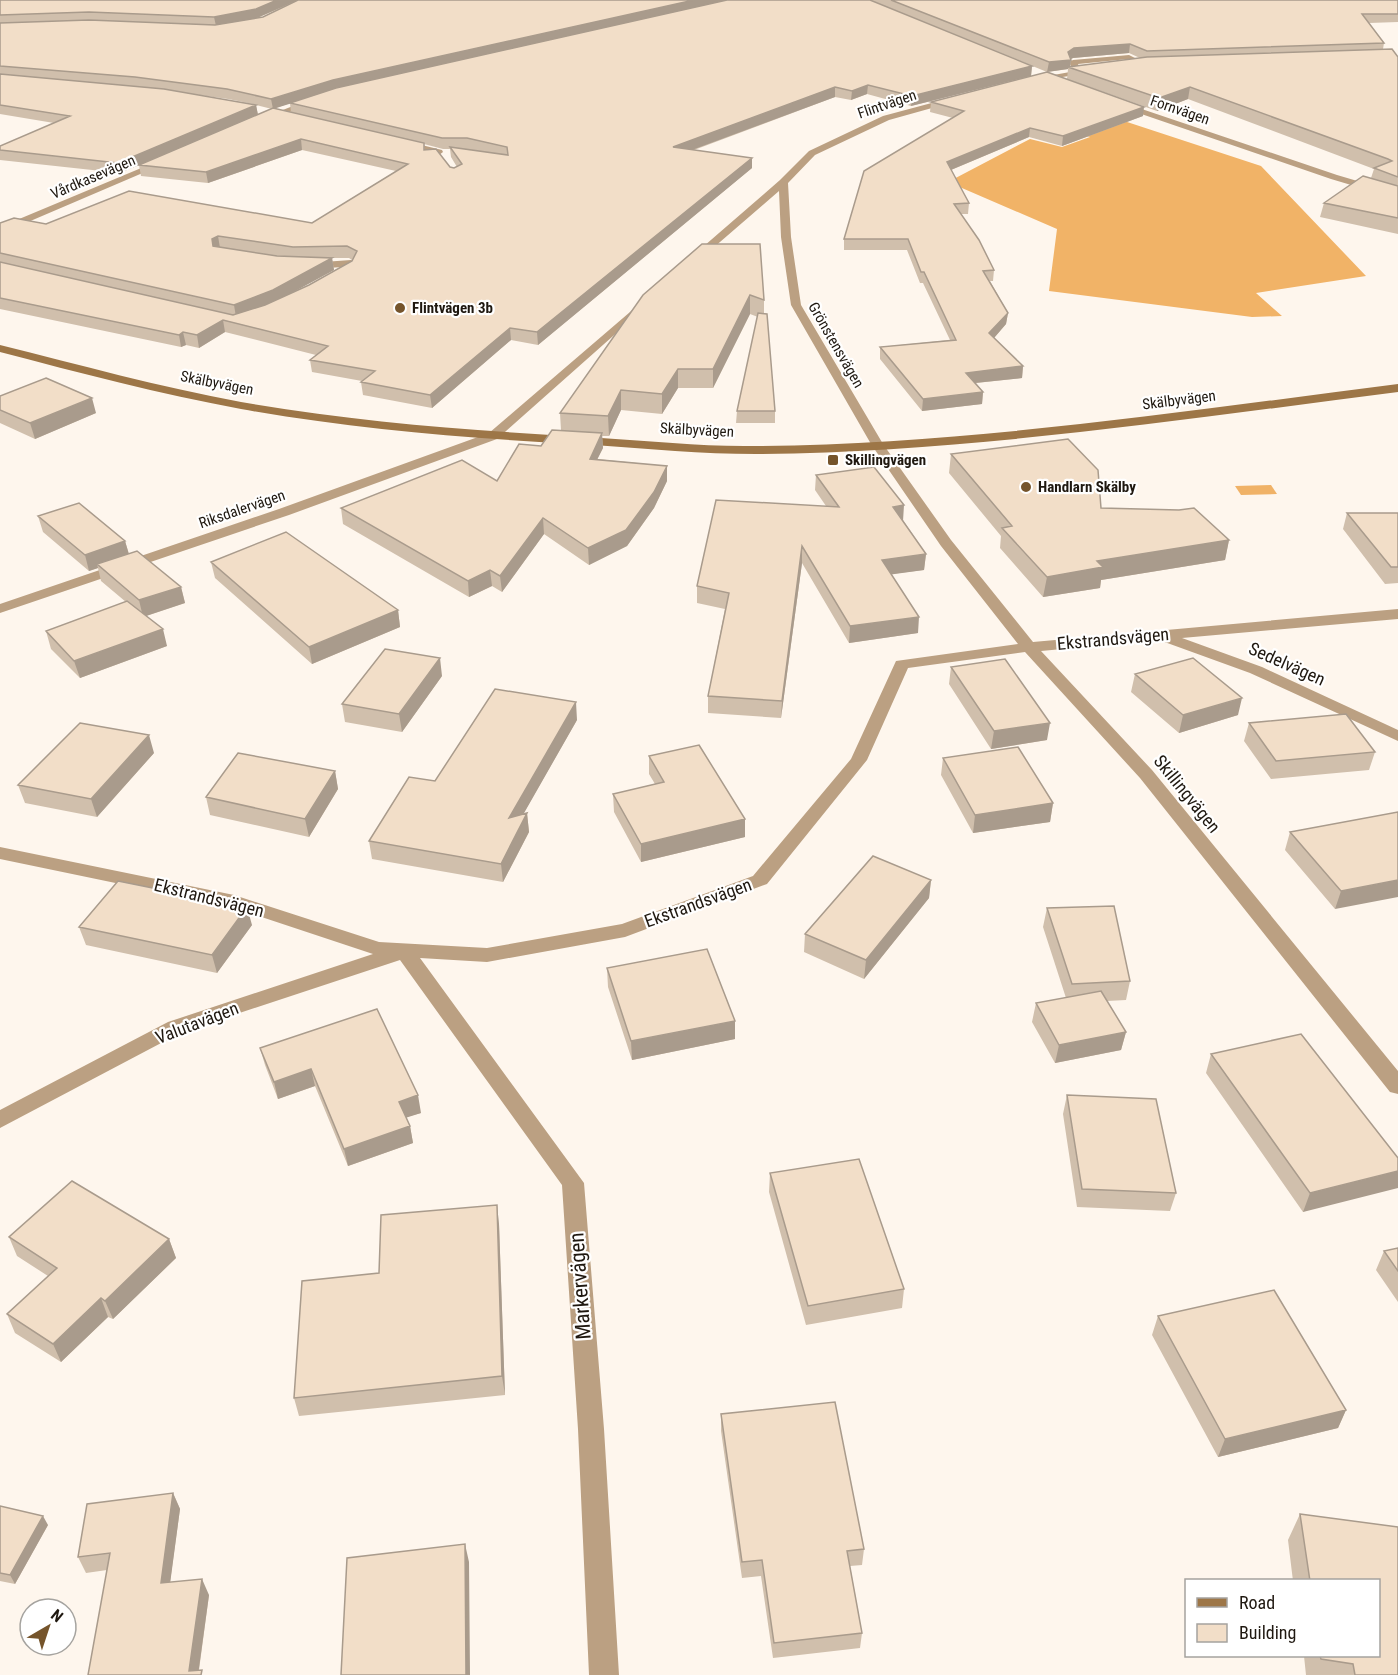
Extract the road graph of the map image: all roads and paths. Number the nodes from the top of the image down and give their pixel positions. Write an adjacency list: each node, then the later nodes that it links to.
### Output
1 (1157, 64): 3 (street)
2 (1033, 72): 3 (street)
3 (1043, 76): 4 (street); 5 (street)
4 (1020, 82)
5 (1064, 84)
6 (325, 97): 10 (street)
7 (963, 97): 16 (street, Flintvägen)
8 (1106, 99): 17 (street, Fornvägen)
9 (263, 111): 10 (street)
10 (275, 113): 11 (street); 12 (street)
11 (297, 118)
12 (255, 123)
13 (396, 141): 14 (street)
14 (426, 158)
15 (169, 160): 18 (street, Vårdkasevägen)
16 (783, 182): 19 (street, Flintvägen); 26 (street, Grönstensvägen)
17 (1398, 196)
18 (0, 231)
19 (689, 263)
20 (297, 266): 21 (street)
21 (322, 284)
22 (654, 295): 25 (street)
23 (0, 348): 25 (street, Skälbyvägen)
24 (1398, 388): 26 (street, Skälbyvägen)
25 (493, 436): 26 (street, Skälbyvägen); 27 (street, Riksdalervägen)
26 (877, 444): 30 (street, Skillingvägen)
27 (0, 609)
28 (1398, 614): 29 (street, Ekstrandsvägen)
29 (1158, 634): 30 (street, Ekstrandsvägen); 31 (street, Sedelvägen)
30 (1029, 647): 33 (street, Ekstrandsvägen); 34 (street, Skillingvägen)
31 (1398, 736)
32 (0, 853): 33 (street, Ekstrandsvägen)
33 (404, 951): 35 (street, Valutavägen); 36 (street, Markervägen)
34 (1398, 1086)
35 (0, 1120)
36 (604, 1675)

